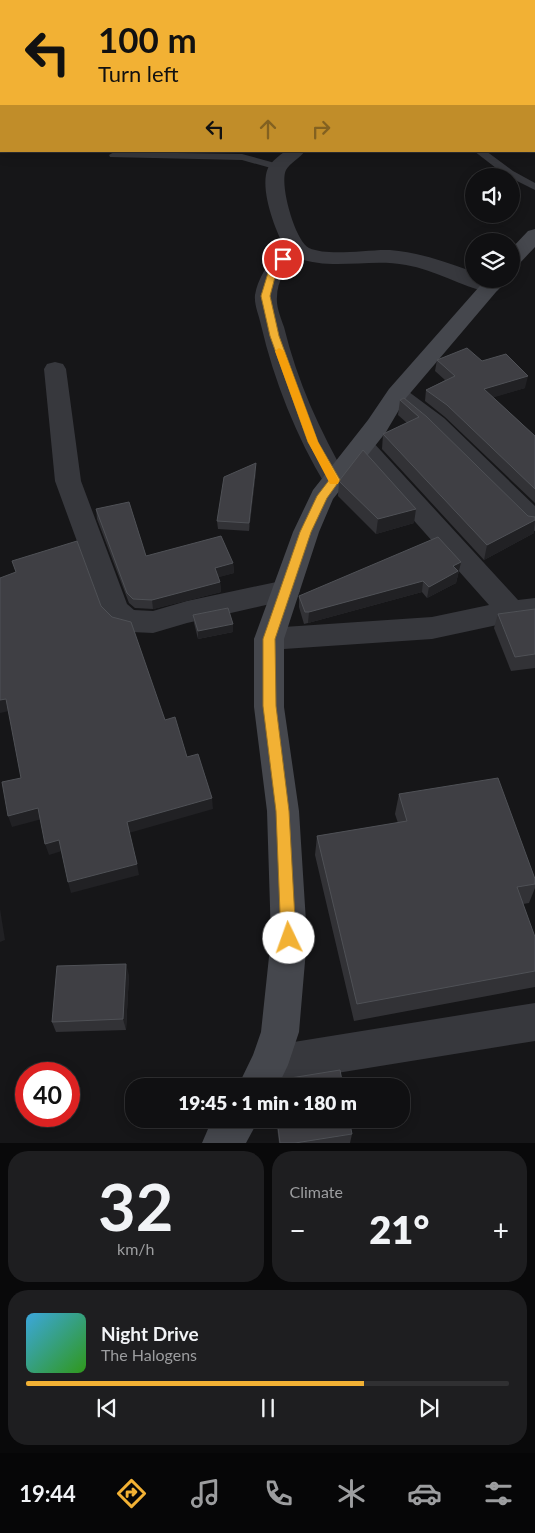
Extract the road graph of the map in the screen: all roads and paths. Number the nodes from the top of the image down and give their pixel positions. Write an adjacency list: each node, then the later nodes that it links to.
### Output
1 (295, 152): 4 (street)
2 (480, 152): 5 (lane)
3 (114, 155): 4 (lane)
4 (278, 167): 7 (street)
5 (535, 187)
6 (535, 235): 8 (street)
7 (296, 249): 9 (street); 14 (street)
8 (520, 252)
9 (465, 274)
10 (489, 288): 12 (street)
11 (56, 369): 16 (street)
12 (398, 394): 13 (street); 15 (street)
13 (362, 446): 14 (street); 17 (street)
14 (335, 480): 16 (street)
15 (535, 522)
16 (286, 591): 18 (street)
17 (523, 610): 18 (street)
18 (269, 639): 20 (street)
19 (535, 1022): 20 (street)
20 (263, 1075)
21 (233, 1128): 22 (street)
22 (222, 1143)

